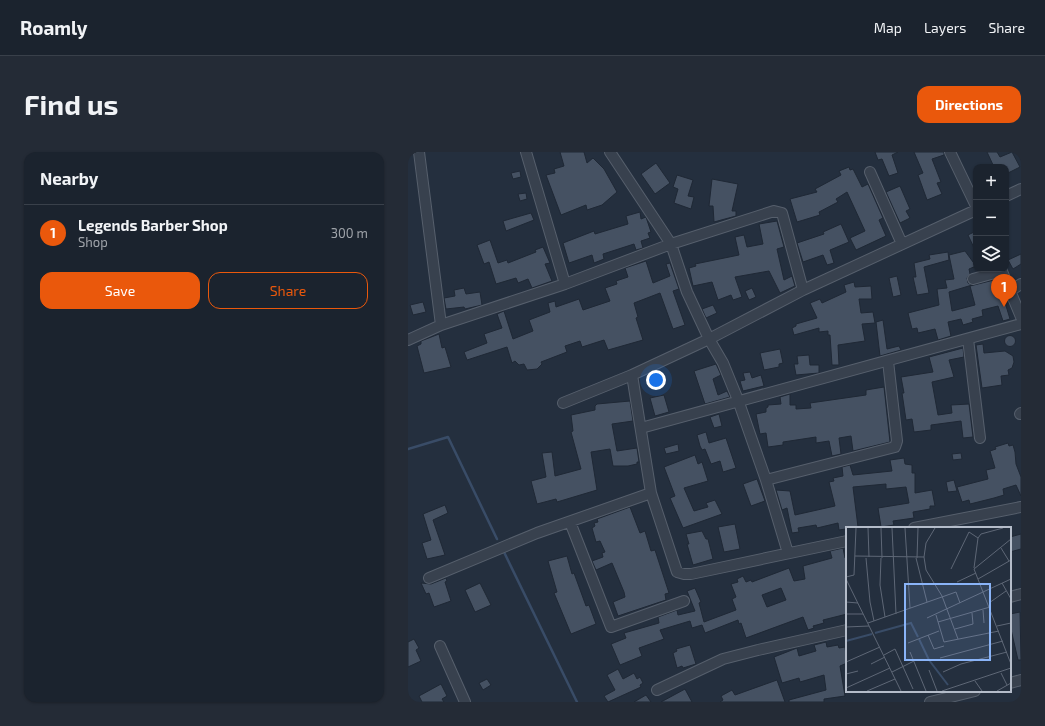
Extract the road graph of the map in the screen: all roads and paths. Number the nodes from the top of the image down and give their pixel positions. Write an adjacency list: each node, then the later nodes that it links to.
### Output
1 (419, 152): 21 (street)
2 (526, 152): 15 (street)
3 (610, 152): 10 (street)
4 (950, 152): 8 (street)
5 (870, 172): 11 (street)
6 (1021, 189): 7 (street)
7 (1009, 195)
8 (973, 200)
9 (973, 211): 11 (street)
10 (671, 244): 15 (street); 17 (street); 22 (street)
11 (902, 244): 17 (street)
12 (996, 272): 14 (street)
13 (1003, 272): 18 (street)
14 (973, 280)
15 (565, 284): 21 (street)
16 (1021, 284): 18 (street)
17 (803, 290): 22 (street)
18 (1010, 291): 19 (street)
19 (1021, 318)
20 (1021, 324): 24 (street)
21 (441, 325): 23 (street)
22 (709, 339): 26 (street); 27 (street)
23 (408, 340)
24 (968, 340): 25 (street); 30 (street)
25 (888, 361): 27 (street); 31 (street)
26 (632, 375): 28 (street); 29 (street)
27 (738, 400): 29 (street); 31 (street)
28 (563, 403)
29 (640, 428): 32 (street)
30 (980, 438)
31 (766, 480): 37 (street)
32 (651, 493): 34 (street); 37 (street)
33 (1021, 507): 35 (street)
34 (570, 522): 38 (street); 41 (street)
35 (919, 527)
36 (846, 541): 37 (street)
37 (788, 553)
38 (429, 578)
39 (1021, 594): 40 (street)
40 (1011, 597)
41 (684, 601)
42 (846, 630): 46 (street)
43 (440, 646): 48 (street)
44 (1021, 680): 45 (street)
45 (1011, 683)
46 (657, 690)
47 (971, 692): 49 (street)
48 (465, 702)
49 (930, 702)

